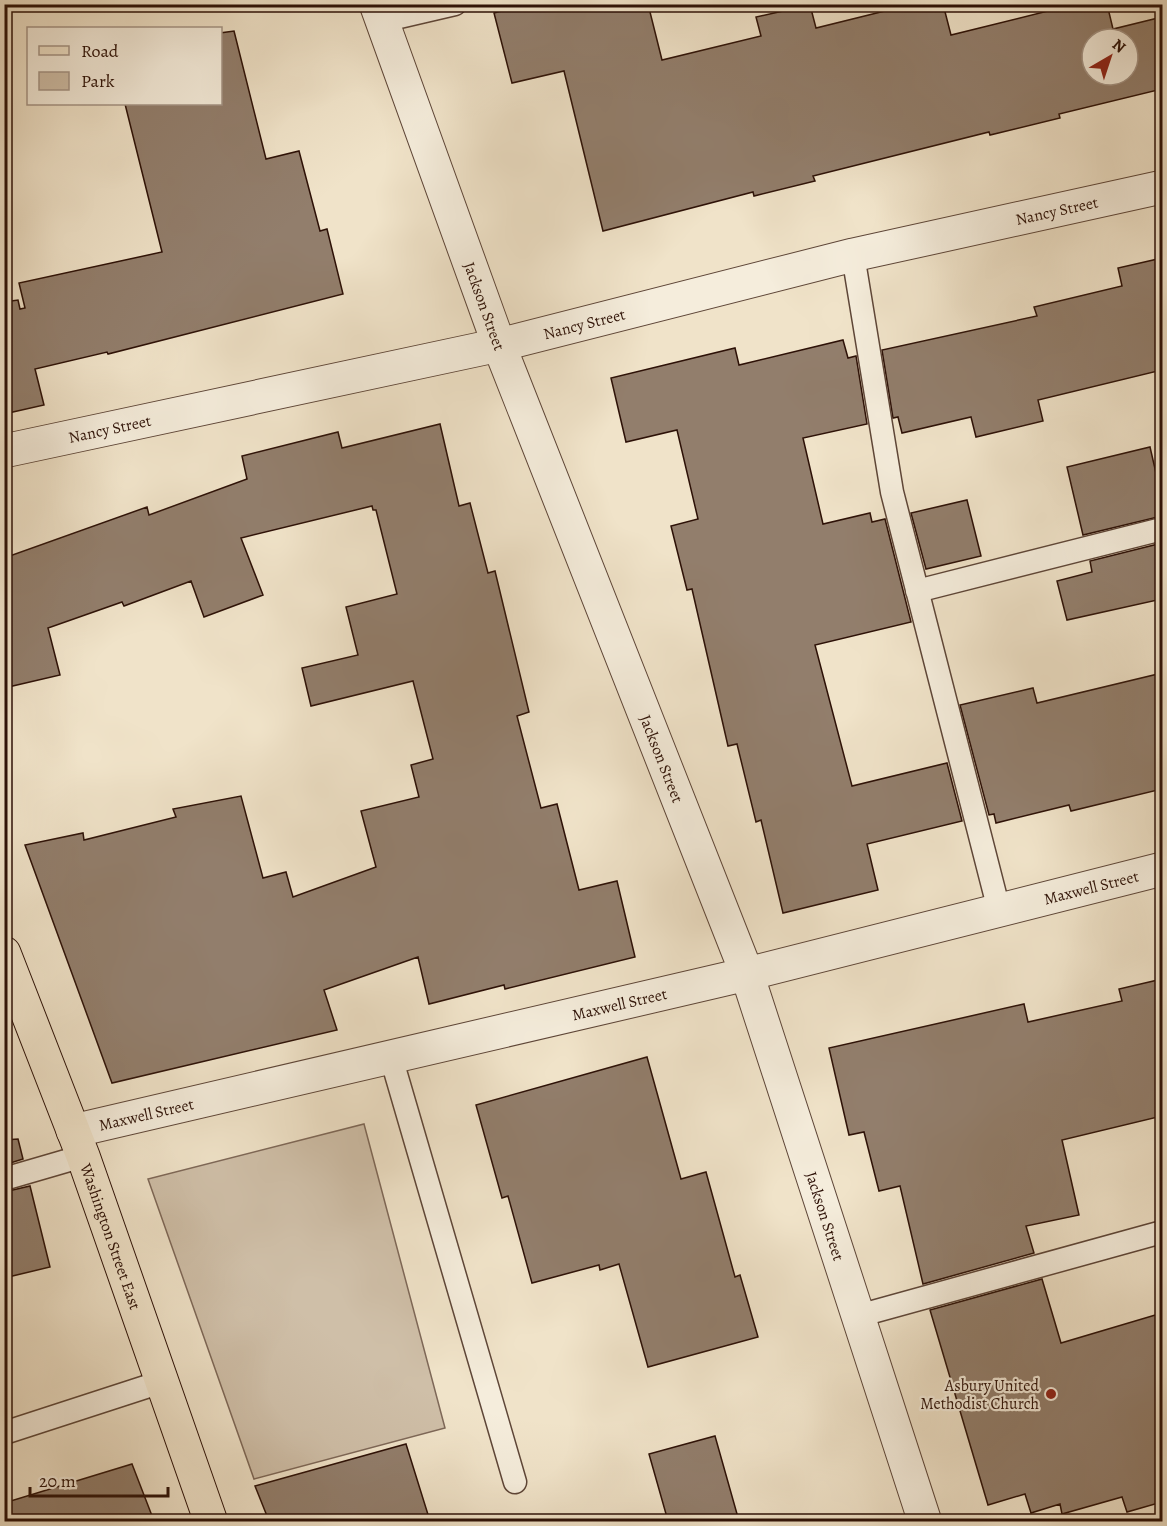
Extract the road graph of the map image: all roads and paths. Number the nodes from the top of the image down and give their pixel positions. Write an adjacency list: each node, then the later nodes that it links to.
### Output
1 (455, 4): 2 (lane)
2 (379, 13): 5 (street, Jackson Street)
3 (1162, 187): 4 (street, Nancy Street)
4 (853, 255): 5 (street, Nancy Street); 8 (lane)
5 (499, 345): 6 (street, Nancy Street); 12 (street, Jackson Street)
6 (4, 451)
7 (1162, 529): 8 (lane)
8 (917, 591): 10 (lane)
9 (1162, 869): 10 (street, Maxwell Street)
10 (999, 910): 12 (street, Maxwell Street)
11 (4, 952): 14 (main road, Washington Street East)
12 (747, 974): 13 (street, Maxwell Street); 17 (street, Jackson Street)
13 (392, 1057): 14 (street, Maxwell Street); 20 (lane)
14 (78, 1144): 15 (lane); 18 (main road, Washington Street East)
15 (4, 1179)
16 (1162, 1232): 17 (lane)
17 (858, 1316): 22 (street, Jackson Street)
18 (161, 1382): 19 (lane); 21 (main road, Washington Street East)
19 (4, 1433)
20 (515, 1482)
21 (211, 1521)
22 (925, 1521)

